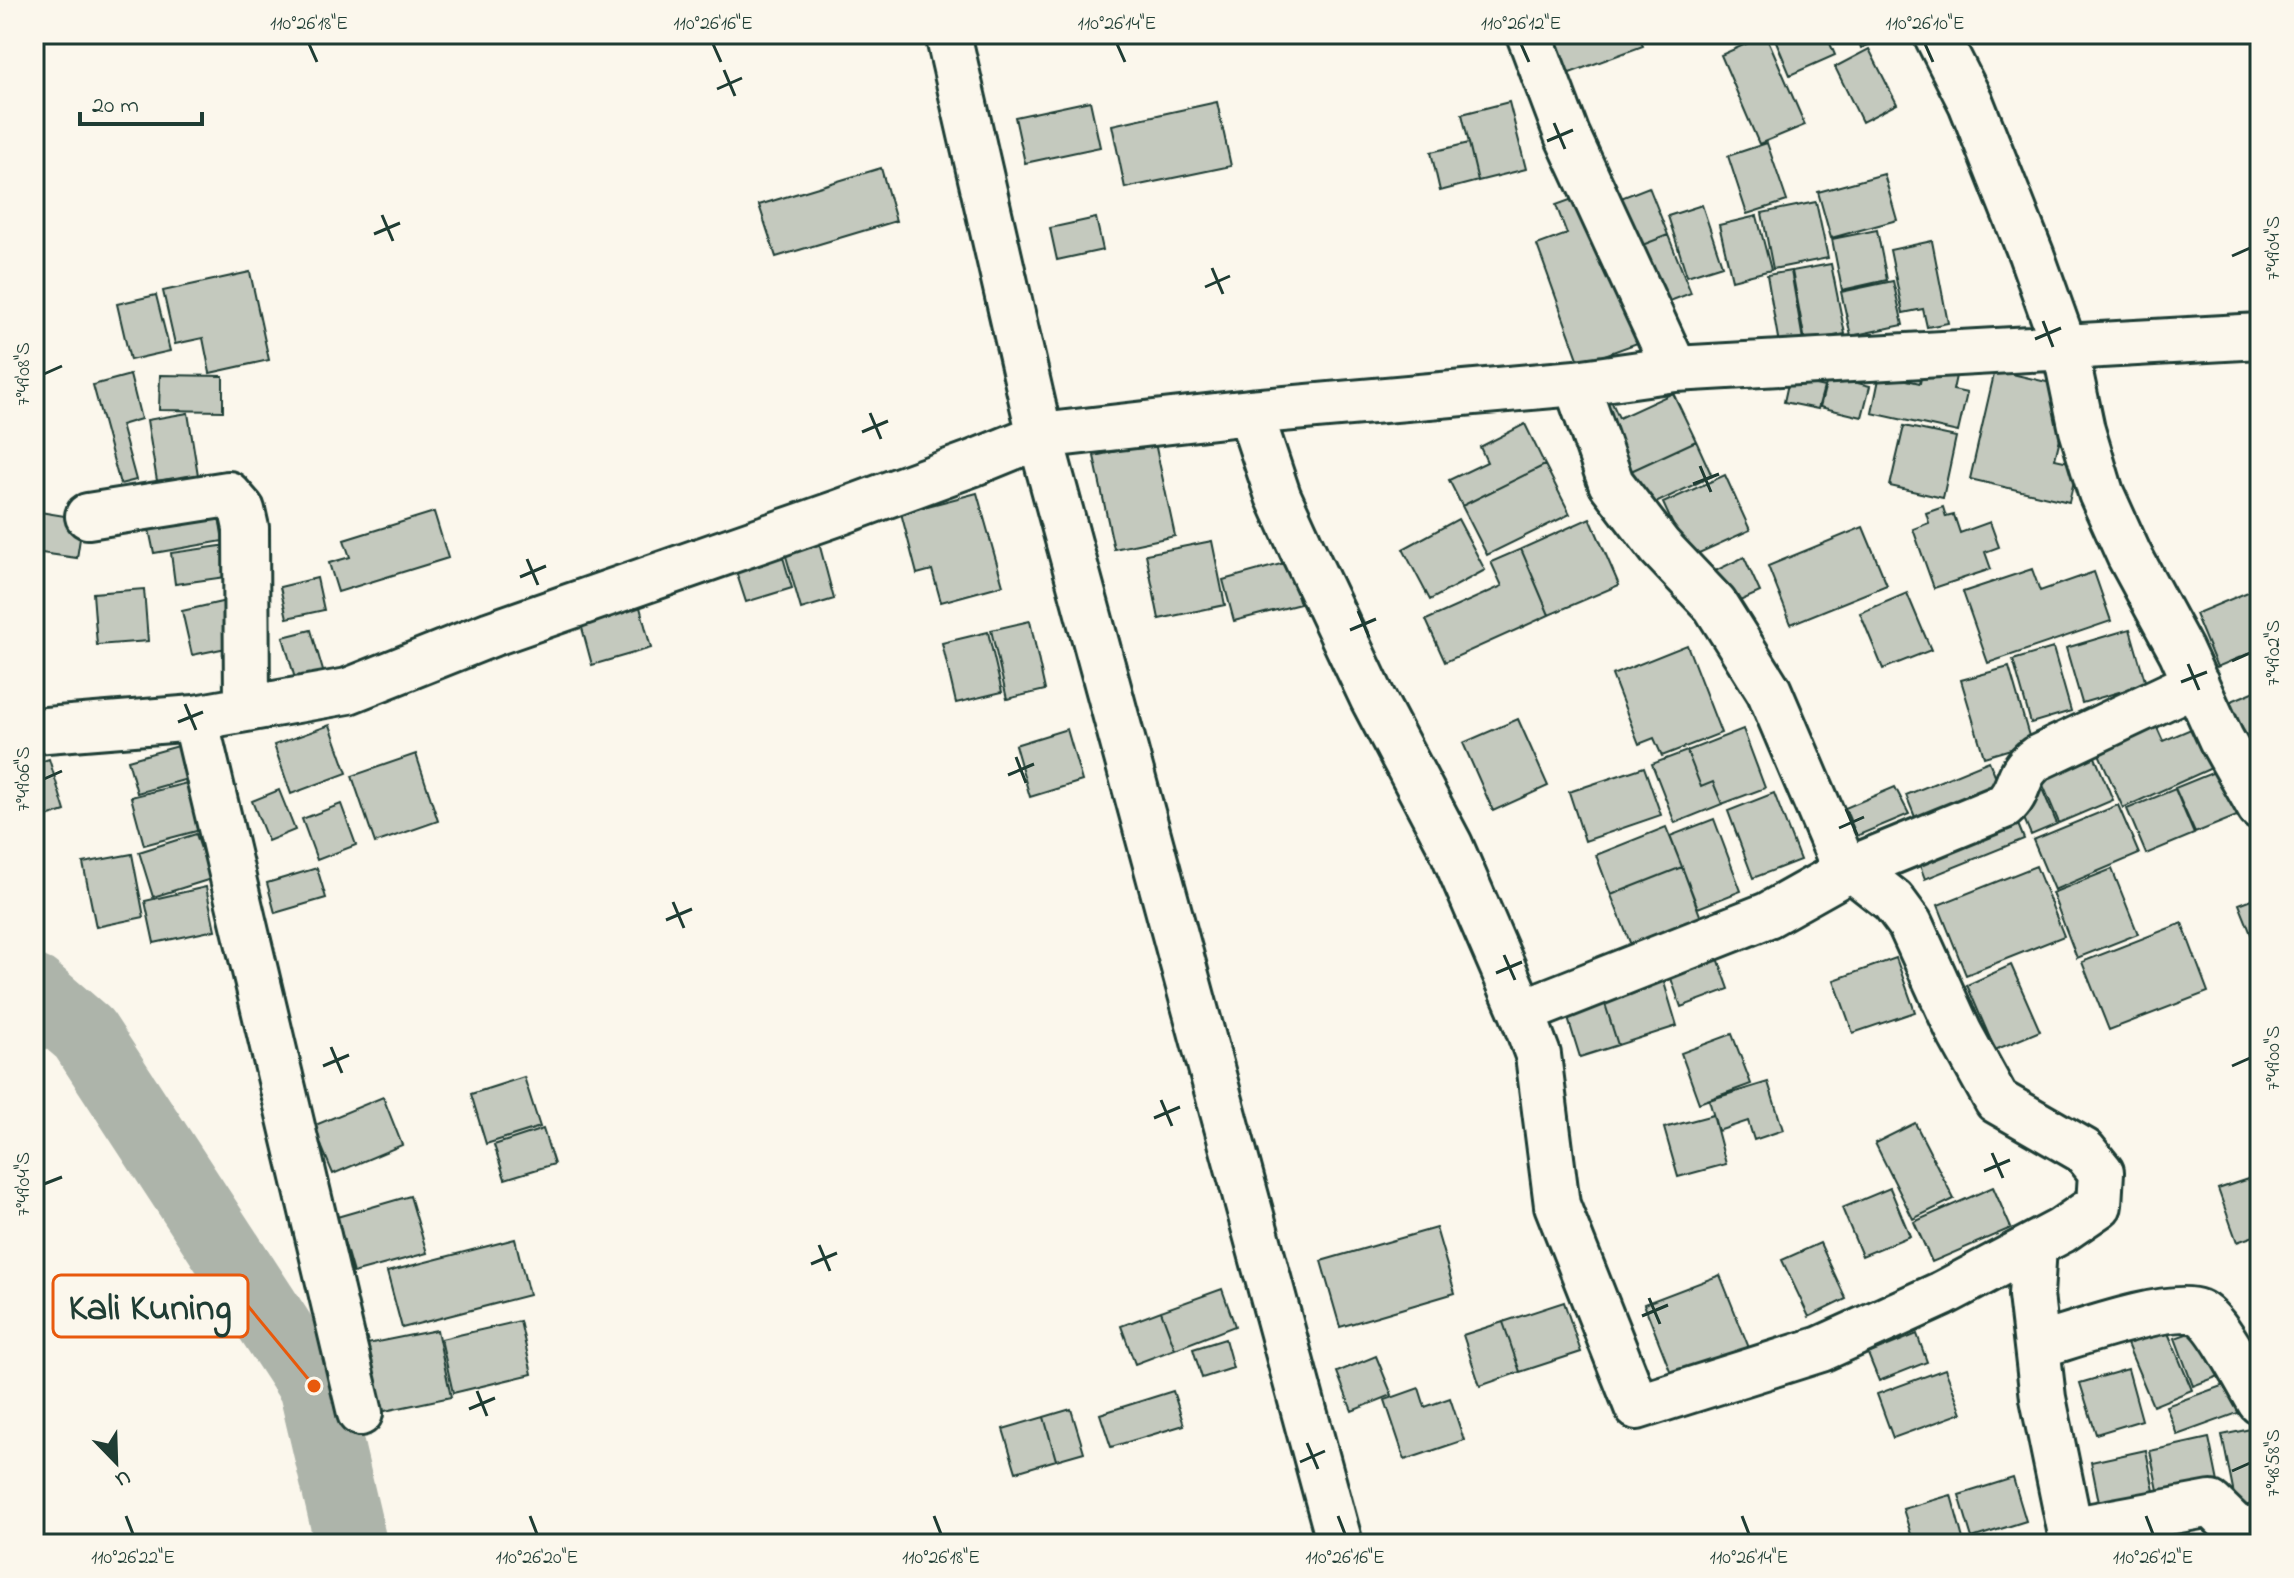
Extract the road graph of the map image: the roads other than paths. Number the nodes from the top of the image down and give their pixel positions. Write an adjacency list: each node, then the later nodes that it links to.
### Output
1 (948, 34): 9 (street)
2 (1529, 34): 6 (street)
3 (1936, 34): 5 (street)
4 (2260, 336): 5 (street)
5 (2065, 349): 6 (street); 11 (street)
6 (1675, 369): 7 (street)
7 (1576, 383): 8 (street); 16 (street)
8 (1250, 412): 9 (street); 17 (street)
9 (1040, 436): 12 (street); 24 (street)
10 (88, 516): 12 (street)
11 (2196, 683): 15 (street); 16 (street)
12 (247, 708): 13 (street)
13 (195, 718): 14 (street); 21 (street)
14 (34, 731)
15 (2260, 808)
16 (1850, 869): 17 (street); 18 (street)
17 (1522, 1012): 18 (street)
18 (2034, 1246): 19 (street)
19 (2037, 1346): 20 (street); 23 (street)
20 (2260, 1402)
21 (360, 1413)
22 (2260, 1527): 23 (street)
23 (2072, 1537)
24 (1340, 1544)

